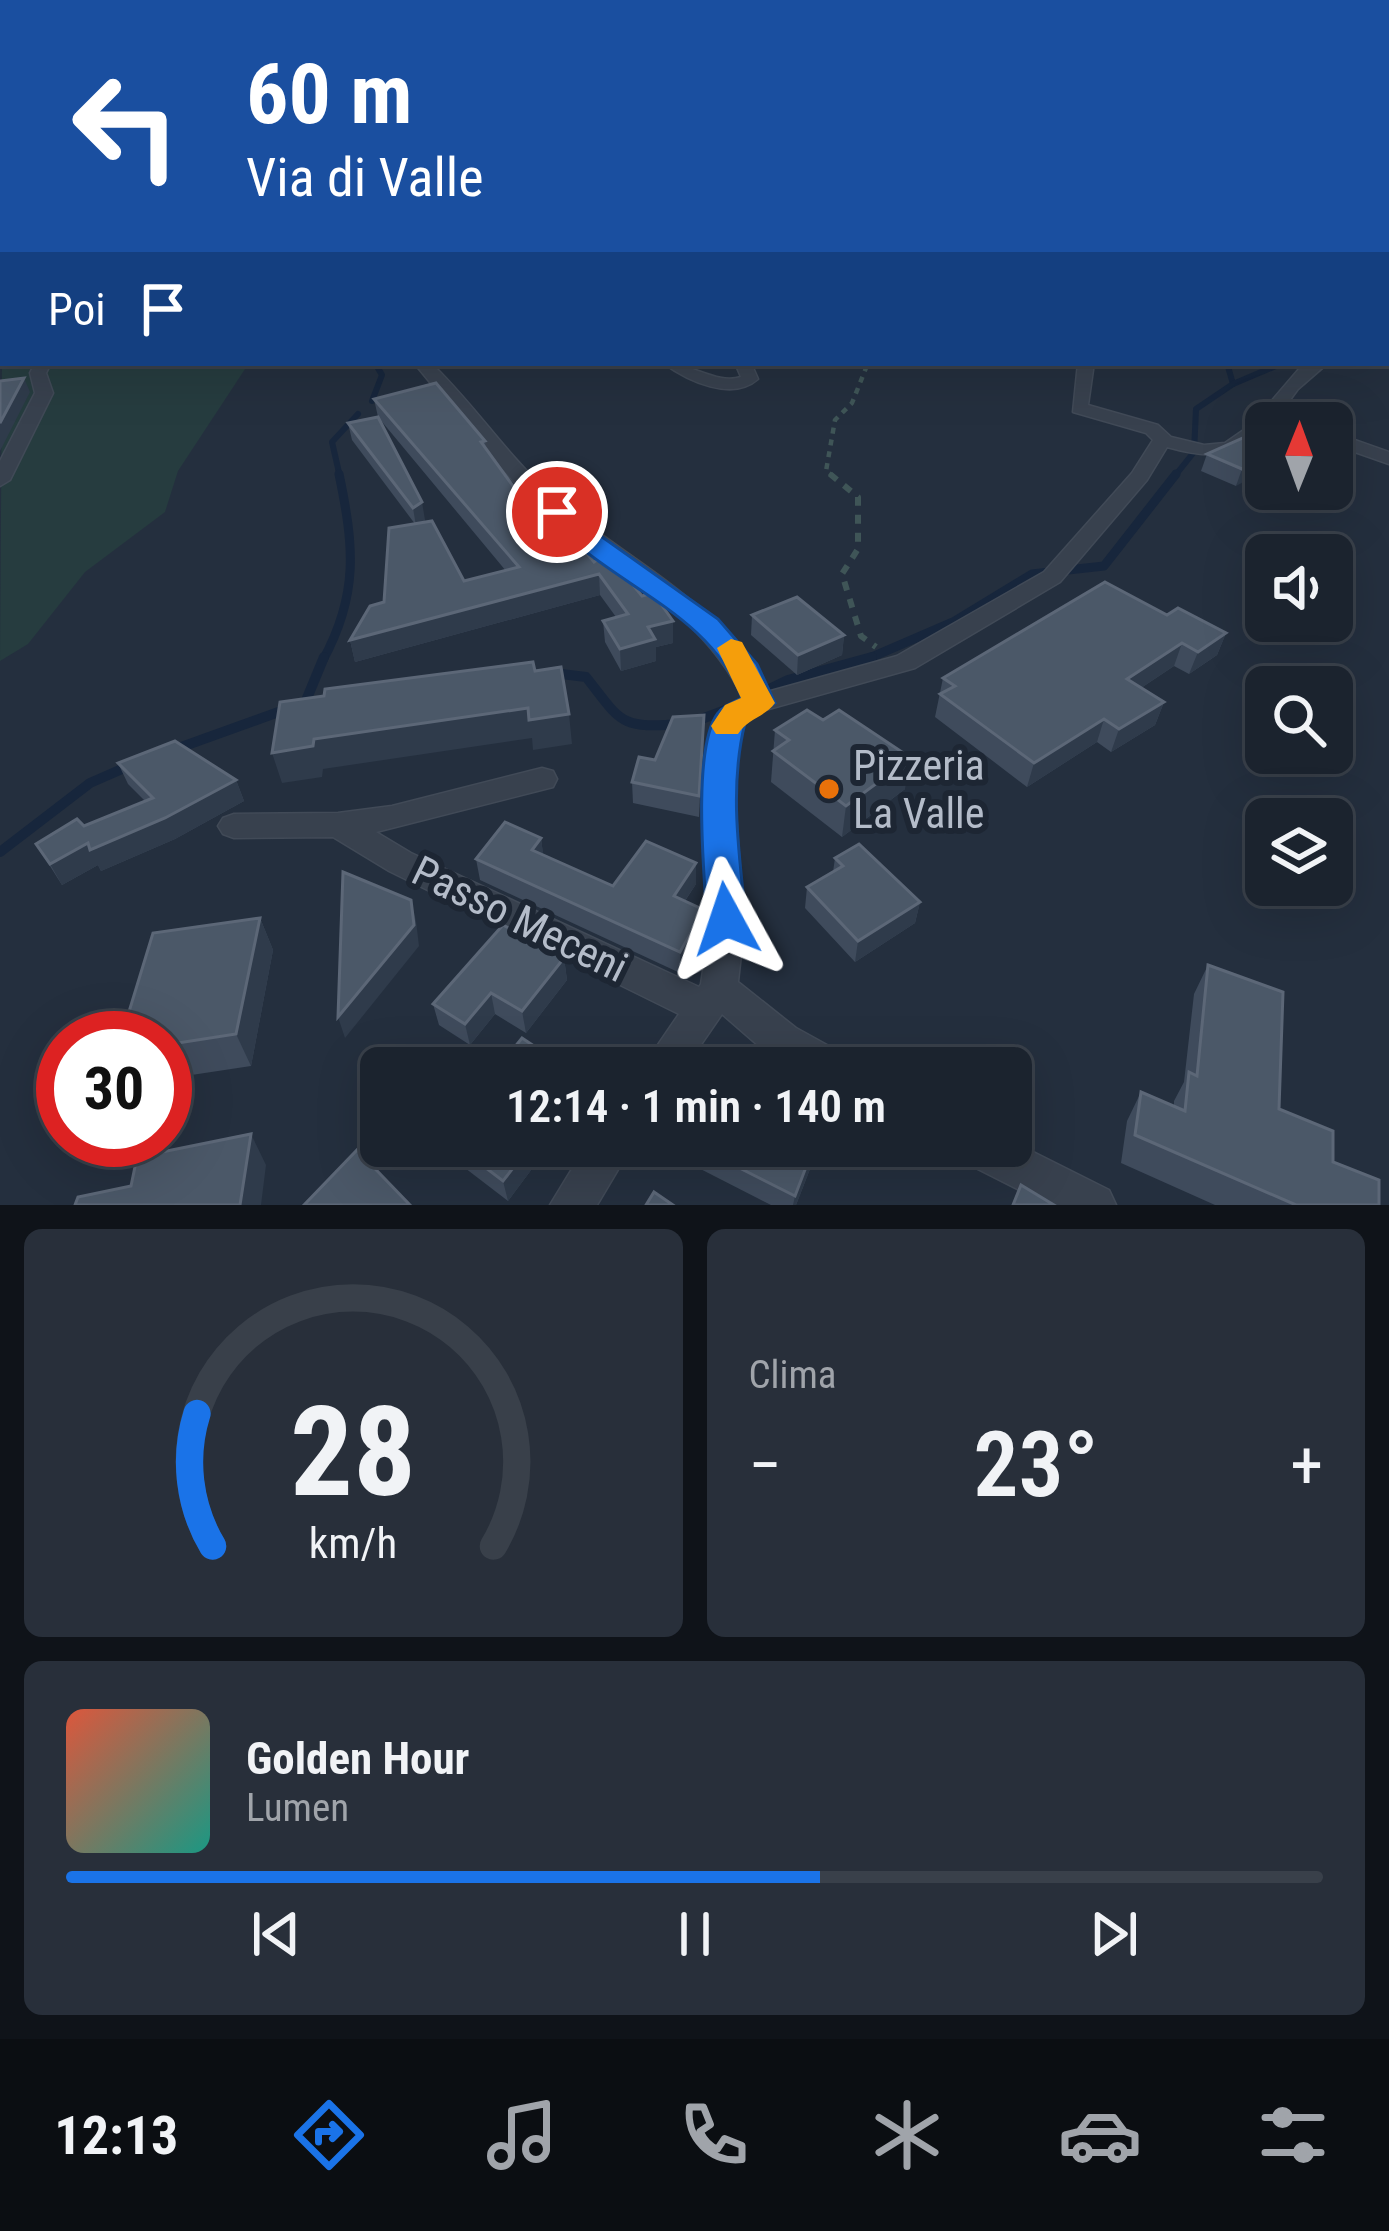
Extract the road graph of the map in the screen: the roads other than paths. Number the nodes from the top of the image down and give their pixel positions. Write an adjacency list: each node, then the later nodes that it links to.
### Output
1 (42, 366): 12 (street)
2 (425, 366): 13 (street)
3 (678, 366): 4 (street)
4 (744, 366)
5 (1086, 366): 9 (street)
6 (1316, 366): 7 (street)
7 (1280, 402)
8 (1245, 440): 9 (street)
9 (1169, 442): 13 (street)
10 (1353, 445): 11 (street)
11 (1389, 458)
12 (0, 480)
13 (755, 693): 17 (street)
14 (542, 779): 15 (street, Passo Meceni)
15 (338, 825): 16 (street, Passo Meceni); 17 (street, Passo Meceni)
16 (234, 826)
17 (712, 999): 18 (street); 19 (street, Passo Meceni)
18 (677, 1047)
19 (793, 1047)
20 (597, 1167): 22 (street)
21 (1019, 1167): 23 (street)
22 (572, 1205)
23 (1094, 1205)

